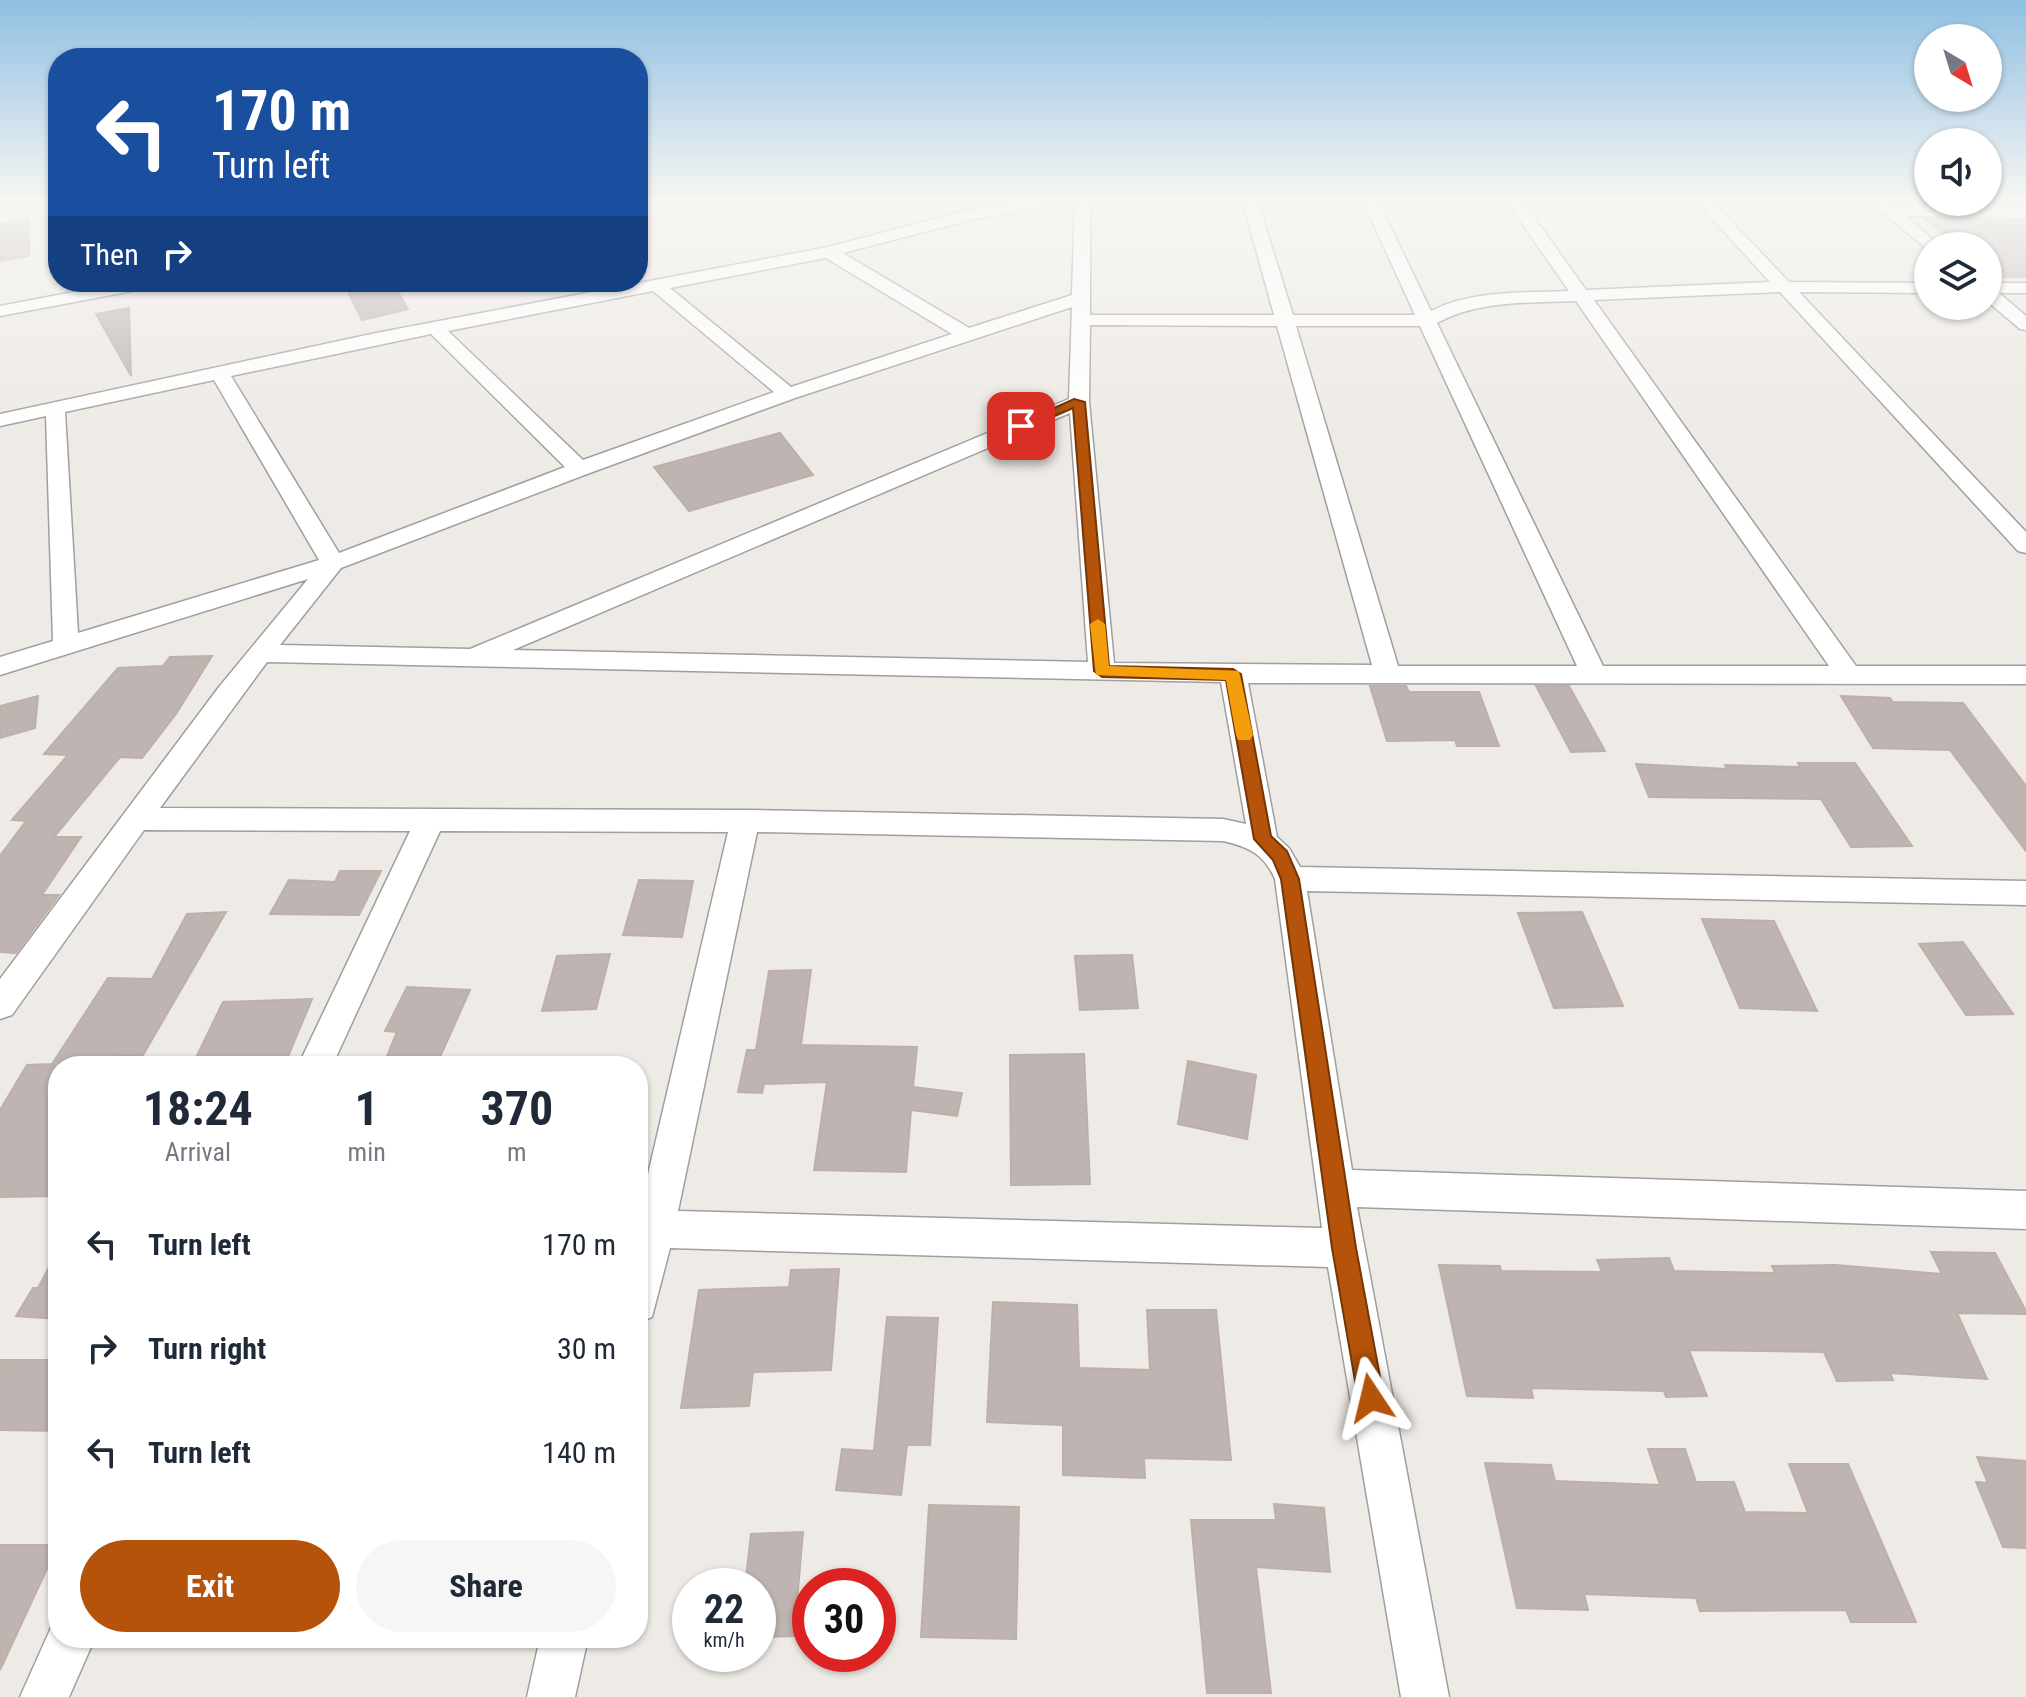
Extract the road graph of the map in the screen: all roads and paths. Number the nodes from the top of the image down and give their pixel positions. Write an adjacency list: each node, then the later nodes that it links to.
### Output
1 (696, 278): 8 (street)
2 (873, 278): 25 (street)
3 (1081, 278): 17 (street)
4 (1273, 278): 22 (street)
5 (1407, 278): 21 (street)
6 (1569, 278): 16 (street)
7 (1777, 278): 9 (street)
8 (657, 286): 10 (street); 27 (street)
9 (1785, 287): 11 (street); 16 (street); 32 (street)
10 (648, 288)
11 (1914, 288)
12 (2026, 288): 13 (street)
13 (2002, 290)
14 (101, 292): 19 (street)
15 (625, 292): 24 (street)
16 (1580, 294): 21 (street); 42 (street)
17 (1080, 298): 20 (street); 25 (street)
18 (2002, 304): 23 (street)
19 (0, 311)
20 (1080, 320): 22 (street); 28 (street)
21 (1427, 321): 22 (street); 41 (street)
22 (1286, 322): 40 (street)
23 (2026, 325)
24 (435, 328): 26 (street); 31 (street)
25 (967, 335): 27 (street)
26 (219, 372): 29 (street); 33 (street)
27 (788, 394): 31 (street)
28 (1079, 402): 36 (street); 38 (street)
29 (55, 408): 30 (street); 34 (street)
30 (0, 420)
31 (579, 469): 33 (street)
32 (2026, 546)
33 (333, 563): 34 (street); 35 (street)
34 (66, 647): 37 (street)
35 (260, 653): 36 (street); 44 (street)
36 (470, 658): 38 (street)
37 (0, 666)
38 (1102, 671): 39 (street)
39 (1233, 674): 40 (street); 47 (street)
40 (1387, 674): 41 (street)
41 (1594, 674): 42 (street)
42 (1849, 675): 43 (street)
43 (2026, 675)
44 (136, 819): 45 (street); 50 (street)
45 (430, 820): 46 (street); 51 (street)
46 (745, 821): 47 (street); 54 (street)
47 (1263, 839): 48 (street)
48 (1290, 879): 49 (street); 52 (street)
49 (2026, 893)
50 (0, 1005)
51 (320, 1056)
52 (1336, 1188): 53 (street); 55 (street)
53 (2026, 1210)
54 (654, 1229): 55 (street); 56 (street)
55 (1344, 1248): 61 (street)
56 (648, 1257)
57 (66, 1648): 59 (street)
58 (562, 1648): 60 (street)
59 (44, 1697)
60 (551, 1697)
61 (1425, 1697)

